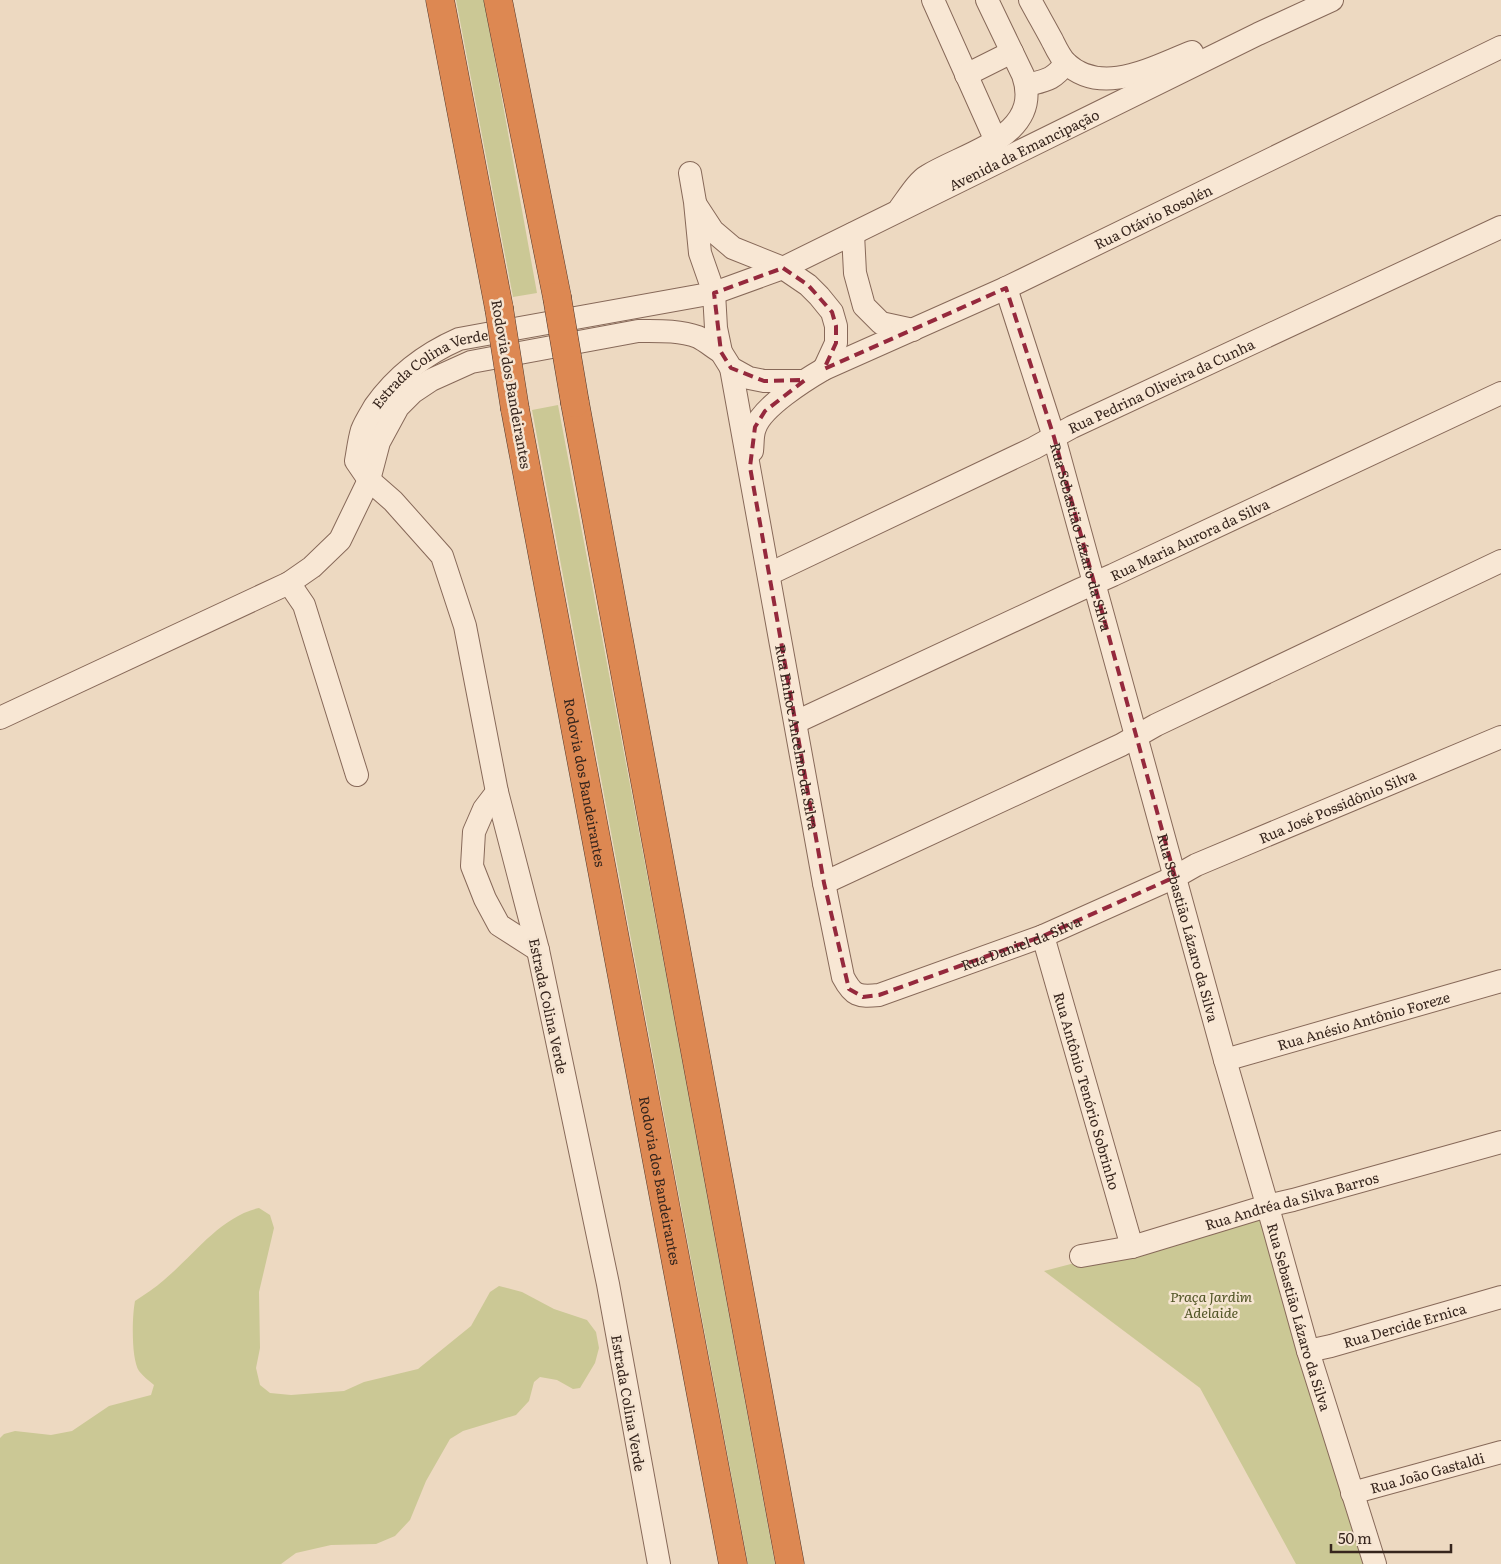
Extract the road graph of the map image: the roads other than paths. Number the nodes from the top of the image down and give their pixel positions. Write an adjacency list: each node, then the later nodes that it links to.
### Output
1 (440, 0): 56 (highway, Rodovia dos Bandeirantes, bridge)
2 (498, 0): 57 (highway, bridge)
3 (933, 0): 11 (street)
4 (987, 0): 9 (street)
5 (1030, 0): 10 (street)
6 (1332, 0): 7 (street, Avenida da Emancipação)
7 (1258, 34): 10 (street); 16 (street, Avenida da Emancipação)
8 (1501, 47): 20 (street, Rua Otávio Rosolén)
9 (1012, 52): 11 (street); 12 (street)
10 (1066, 63): 12 (street)
11 (966, 75): 13 (street)
12 (1027, 85): 13 (street)
13 (996, 141): 16 (street)
14 (690, 173): 15 (street)
15 (694, 202): 19 (street); 21 (street)
16 (896, 213): 18 (street, Avenida da Emancipação)
17 (1501, 227): 27 (street, Rua Pedrina Oliveira da Cunha)
18 (853, 234): 19 (street, Avenida da Emancipação); 22 (street)
19 (783, 268): 21 (street, Avenida da Emancipação); 24 (street)
20 (1006, 288): 22 (street, Rua Otávio Rosolén); 27 (street, Rua Sebastião Lázaro da Silva)
21 (714, 293): 23 (street); 29 (street, Estrada Colina Verde)
22 (914, 330): 24 (street, Rua Otávio Rosolén)
23 (726, 360): 25 (street); 28 (street, Rua Enhoc Ancelmo da Silva); 29 (street, Estrada Colina Verde)
24 (824, 369): 25 (street, Rua Otávio Rosolén)
25 (803, 381): 28 (street, Rua Enhoc Ancelmo da Silva)
26 (1501, 393): 32 (street, Rua Maria Aurora da Silva)
27 (1054, 437): 31 (street, Rua Pedrina Oliveira da Cunha); 32 (street, Rua Sebastião Lázaro da Silva)
28 (750, 467): 31 (street, Rua Enhoc Ancelmo da Silva)
29 (369, 480): 33 (street); 39 (street, Estrada Colina Verde)
30 (1501, 561): 36 (street)
31 (769, 574): 35 (street, Rua Enhoc Ancelmo da Silva)
32 (1095, 582): 35 (street, Rua Maria Aurora da Silva); 36 (street, Rua Sebastião Lázaro da Silva)
33 (289, 583): 34 (street); 38 (street)
34 (0, 718)
35 (796, 722): 41 (street, Rua Enhoc Ancelmo da Silva)
36 (1137, 736): 40 (street, Rua Sebastião Lázaro da Silva); 41 (street)
37 (1501, 737): 40 (street, Rua José Possidônio Silva)
38 (357, 775)
39 (497, 792): 43 (street, Estrada Colina Verde); 43 (street)
40 (1175, 877): 42 (street, Rua Daniel da Silva); 46 (street, Rua Sebastião Lázaro da Silva)
41 (824, 883): 45 (street, Rua Enhoc Ancelmo da Silva)
42 (1043, 936): 45 (street, Rua Daniel da Silva); 49 (street, Rua Antônio Tenório Sobrinho)
43 (538, 950): 55 (street, Estrada Colina Verde)
44 (1501, 981): 46 (street, Rua Anésio Antônio Foreze)
45 (863, 997)
46 (1225, 1060): 48 (street, Rua Sebastião Lázaro da Silva)
47 (1501, 1142): 48 (street, Rua Andréa da Silva Barros)
48 (1267, 1206): 49 (street, Rua Andréa da Silva Barros); 52 (street, Rua Sebastião Lázaro da Silva)
49 (1132, 1247): 50 (street, Rua Andréa da Silva Barros)
50 (1081, 1256)
51 (1501, 1297): 52 (street, Rua Dercide Ernica)
52 (1308, 1351): 54 (street, Rua Sebastião Lázaro da Silva)
53 (1501, 1452): 54 (street, Rua João Gastaldi)
54 (1352, 1493): 58 (street, Rua Sebastião Lázaro da Silva)
55 (659, 1564)
56 (733, 1564)
57 (790, 1564)
58 (1375, 1564)

